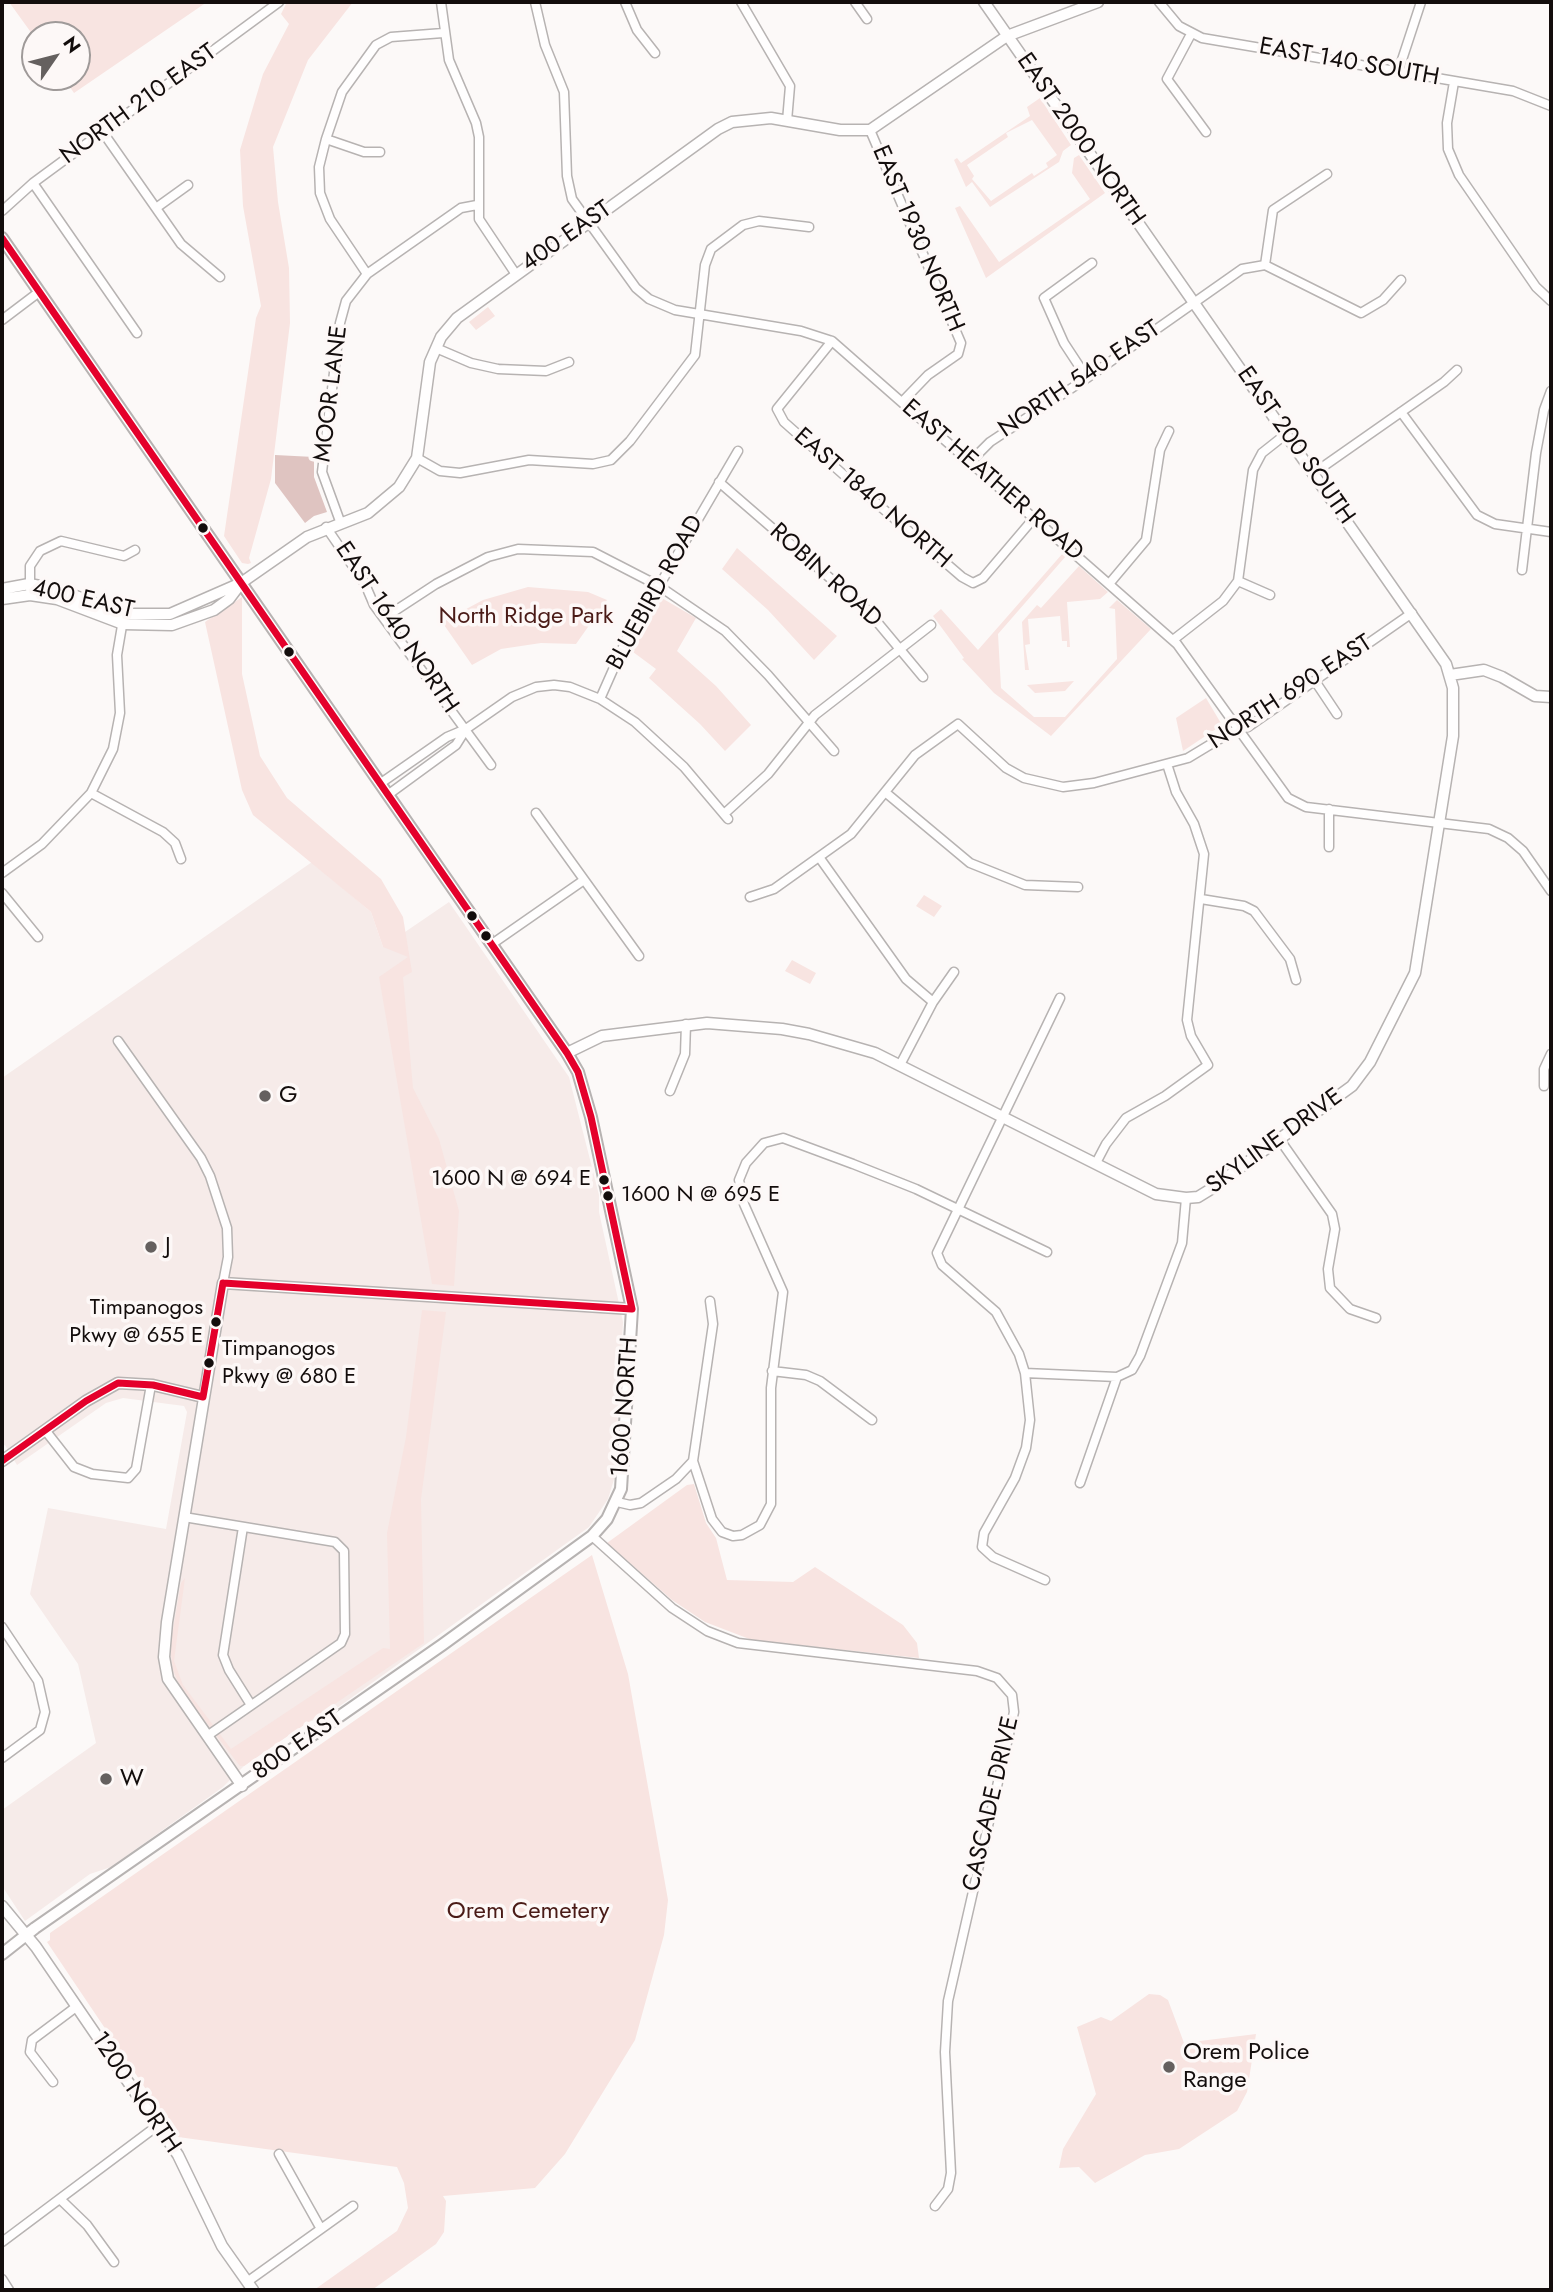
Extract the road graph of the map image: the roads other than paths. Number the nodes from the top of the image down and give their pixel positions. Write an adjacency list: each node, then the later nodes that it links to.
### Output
1 (279, 2): 21 (street, NORTH 210 EAST)
2 (441, 2): 12 (street)
3 (534, 2): 31 (street, EAST HEATHER ROAD)
4 (625, 2): 15 (street)
5 (855, 2): 11 (street)
6 (984, 2): 14 (street, EAST 2000 NORTH)
7 (1098, 2): 14 (street)
8 (1159, 2): 13 (street)
9 (1421, 2): 16 (street)
10 (746, 3): 19 (street)
11 (867, 19)
12 (443, 33): 23 (street); 28 (street)
13 (1191, 34): 16 (street, EAST 140 SOUTH); 22 (street)
14 (1007, 36): 20 (street); 39 (street, EAST 2000 NORTH)
15 (655, 54)
16 (1398, 72): 17 (street, EAST 140 SOUTH)
17 (1454, 82): 18 (street, EAST 140 SOUTH); 42 (street)
18 (1551, 106)
19 (788, 121): 20 (street, 400 EAST); 31 (street, 400 EAST)
20 (870, 130): 53 (street, EAST 1930 NORTH)
21 (102, 131): 26 (street, NORTH 210 EAST); 29 (street)
22 (1206, 132)
23 (326, 139): 24 (street); 37 (street)
24 (380, 152)
25 (1327, 174): 35 (street)
26 (33, 183): 30 (street, NORTH 210 EAST); 46 (street)
27 (188, 185): 29 (street)
28 (477, 205): 36 (street); 37 (street, MOOR LANE)
29 (156, 208): 38 (street)
30 (2, 211)
31 (588, 222): 36 (street, 400 EAST); 44 (street, EAST HEATHER ROAD)
32 (809, 227): 44 (street)
33 (2, 238): 41 (main road, 1600 NORTH)
34 (1092, 263): 51 (street)
35 (1265, 265): 40 (street); 43 (street, NORTH 540 EAST)
36 (516, 273): 48 (street, 400 EAST)
37 (367, 274): 63 (street, MOOR LANE)
38 (220, 276)
39 (1177, 279): 43 (street, EAST 200 SOUTH)
40 (1401, 280)
41 (39, 292): 45 (street); 70 (main road, 1600 NORTH)
42 (1551, 301)
43 (1193, 302): 51 (street, NORTH 540 EAST); 56 (street, EAST 200 SOUTH)
44 (701, 315): 47 (street, EAST HEATHER ROAD); 58 (street)
45 (2, 320)
46 (137, 333)
47 (832, 341): 53 (street, EAST HEATHER ROAD); 62 (street, EAST 1840 NORTH)
48 (436, 348): 49 (street); 58 (street, 400 EAST)
49 (569, 362)
50 (1457, 370): 54 (street)
51 (1087, 378): 59 (street, NORTH 540 EAST)
52 (1551, 391): 65 (street)
53 (902, 402): 59 (street, EAST HEATHER ROAD)
54 (1401, 412): 60 (street); 65 (street)
55 (1169, 431): 71 (street)
56 (1286, 434): 60 (street, EAST 200 SOUTH); 69 (street)
57 (738, 452): 61 (street, BLUEBIRD ROAD)
58 (418, 458): 63 (street, 400 EAST)
59 (970, 462): 62 (street, EAST HEATHER ROAD)
60 (1314, 473): 77 (street, EAST 200 SOUTH)
61 (719, 482): 72 (street, BLUEBIRD ROAD); 82 (street, ROBIN ROAD)
62 (1034, 518): 71 (street, EAST HEATHER ROAD)
63 (341, 524): 64 (street, 400 EAST)
64 (326, 527): 70 (street, 400 EAST); 78 (street, EAST 1640 NORTH)
65 (1527, 529): 66 (street); 68 (street)
66 (1551, 532)
67 (135, 550): 74 (street)
68 (1522, 570)
69 (1238, 581): 75 (street); 81 (street)
70 (241, 583): 79 (street, 400 EAST); 95 (main road, 1600 NORTH)
71 (1109, 584): 81 (street, EAST HEATHER ROAD)
72 (659, 586): 78 (street); 87 (street, BLUEBIRD ROAD); 89 (street)
73 (2, 589): 74 (street, 400 EAST)
74 (30, 590): 76 (street, 400 EAST); 79 (street, 400 EAST)
75 (1270, 595)
76 (2, 599)
77 (1412, 613): 83 (street, SKYLINE DRIVE); 85 (street, NORTH 690 EAST)
78 (384, 618): 90 (street, EAST 1640 NORTH)
79 (123, 619): 97 (street)
80 (931, 625): 82 (street)
81 (1173, 640): 91 (street, EAST HEATHER ROAD)
82 (901, 648): 84 (street, ROBIN ROAD); 89 (street)
83 (1450, 675): 86 (street); 101 (street, SKYLINE DRIVE)
84 (923, 677)
85 (1315, 681): 88 (street); 91 (street, NORTH 690 EAST)
86 (1551, 697)
87 (600, 699): 89 (street); 90 (street)
88 (1337, 714)
89 (808, 722): 92 (street)
90 (466, 729): 94 (street, EAST 1640 NORTH); 95 (street); 98 (street)
91 (1239, 730): 93 (street, NORTH 690 EAST); 99 (street, EAST HEATHER ROAD)
92 (834, 751)
93 (1167, 764): 96 (street, NORTH 690 EAST); 111 (street)
94 (491, 765)
95 (381, 783): 98 (main road, 1600 NORTH)
96 (885, 792): 103 (street); 107 (street)
97 (91, 793): 104 (street); 105 (street)
98 (389, 794): 113 (main road, 1600 NORTH)
99 (1329, 809): 101 (street, EAST HEATHER ROAD); 102 (street)
100 (536, 813): 106 (street)
101 (1441, 822): 108 (street, EAST HEATHER ROAD); 127 (street, SKYLINE DRIVE)
102 (1329, 847)
103 (818, 857): 110 (street); 118 (street)
104 (181, 859)
105 (2, 873)
106 (584, 880): 113 (street); 114 (street)
107 (1078, 887)
108 (1551, 891)
109 (2, 893): 112 (street)
110 (750, 897)
111 (1200, 899): 116 (street); 128 (street)
112 (38, 937)
113 (492, 944): 121 (main road, 1600 NORTH)
114 (639, 956)
115 (954, 972): 118 (street)
116 (1296, 980)
117 (1060, 998): 126 (street)
118 (933, 1002): 123 (street)
119 (686, 1024): 121 (street, SKYLINE DRIVE); 123 (street, SKYLINE DRIVE); 125 (street)
120 (118, 1041): 132 (street)
121 (567, 1053): 134 (main road, 1600 NORTH)
122 (1551, 1055): 124 (street)
123 (900, 1065): 126 (street, SKYLINE DRIVE)
124 (1544, 1086)
125 (670, 1091)
126 (1002, 1117): 128 (street, SKYLINE DRIVE); 130 (street)
127 (1280, 1140): 129 (street, SKYLINE DRIVE); 135 (street)
128 (1097, 1163): 129 (street, SKYLINE DRIVE)
129 (1186, 1198): 138 (street)
130 (959, 1209): 131 (street); 136 (street); 137 (street)
131 (1047, 1251)
132 (223, 1283): 134 (street); 140 (street)
133 (710, 1301): 144 (street)
134 (632, 1309): 146 (main road, 1600 NORTH)
135 (1376, 1318)
136 (772, 1371): 141 (street); 144 (street)
137 (1025, 1373): 138 (street); 150 (street)
138 (1118, 1377): 145 (street)
139 (151, 1385): 140 (street); 142 (street); 142 (street)
140 (203, 1397): 147 (street)
141 (872, 1420)
142 (45, 1430): 143 (street)
143 (2, 1461)
144 (693, 1461): 146 (street)
145 (1080, 1483)
146 (617, 1502): 149 (main road, 1600 NORTH)
147 (184, 1517): 148 (street); 153 (street)
148 (243, 1527): 152 (street); 152 (street)
149 (592, 1536): 155 (main road, 800 EAST); 165 (street, CASCADE DRIVE)
150 (1045, 1580)
151 (2, 1627): 154 (street)
152 (251, 1705): 153 (street)
153 (207, 1736): 155 (street)
154 (2, 1758)
155 (242, 1786): 157 (main road, 800 EAST)
156 (2, 1906): 157 (street, 1200 NORTH)
157 (25, 1935): 158 (main road, 800 EAST); 159 (street, 1200 NORTH)
158 (2, 1954)
159 (76, 2007): 160 (street); 161 (street, 1200 NORTH)
160 (53, 2082)
161 (158, 2126): 163 (street); 170 (street, 1200 NORTH)
162 (279, 2154): 166 (street)
163 (60, 2199): 167 (street); 168 (street)
164 (353, 2206): 166 (street)
165 (935, 2206)
166 (321, 2229): 170 (street)
167 (2, 2242)
168 (114, 2262)
169 (2, 2280): 171 (street)
170 (250, 2286): 172 (street)
171 (9, 2290)
172 (236, 2290)

